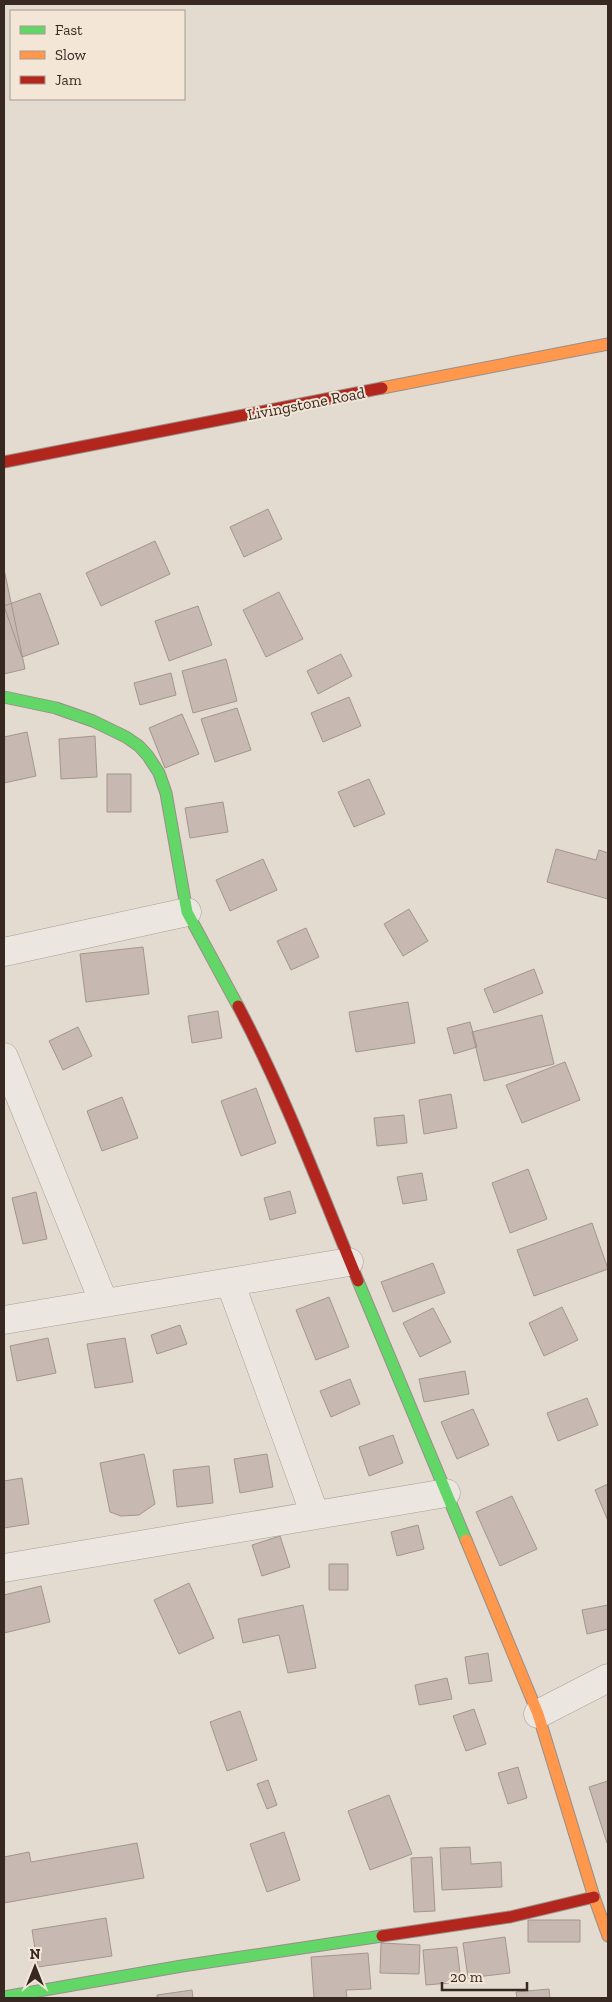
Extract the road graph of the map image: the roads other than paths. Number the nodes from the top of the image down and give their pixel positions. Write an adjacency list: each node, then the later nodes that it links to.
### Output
1 (608, 344): 2 (main road, Livingstone Road)
2 (4, 462)
3 (4, 697): 4 (main road)
4 (188, 912): 5 (street); 7 (main road)
5 (4, 952)
6 (4, 1057): 9 (street)
7 (350, 1262): 8 (street); 11 (main road)
8 (230, 1282): 9 (street); 12 (street)
9 (104, 1303): 10 (street)
10 (4, 1320)
11 (446, 1493): 12 (street); 15 (main road)
12 (315, 1515): 13 (street)
13 (4, 1568)
14 (608, 1678): 15 (street)
15 (538, 1714): 16 (main road)
16 (594, 1897): 17 (main road); 18 (main road)
17 (608, 1936)
18 (4, 1996)

